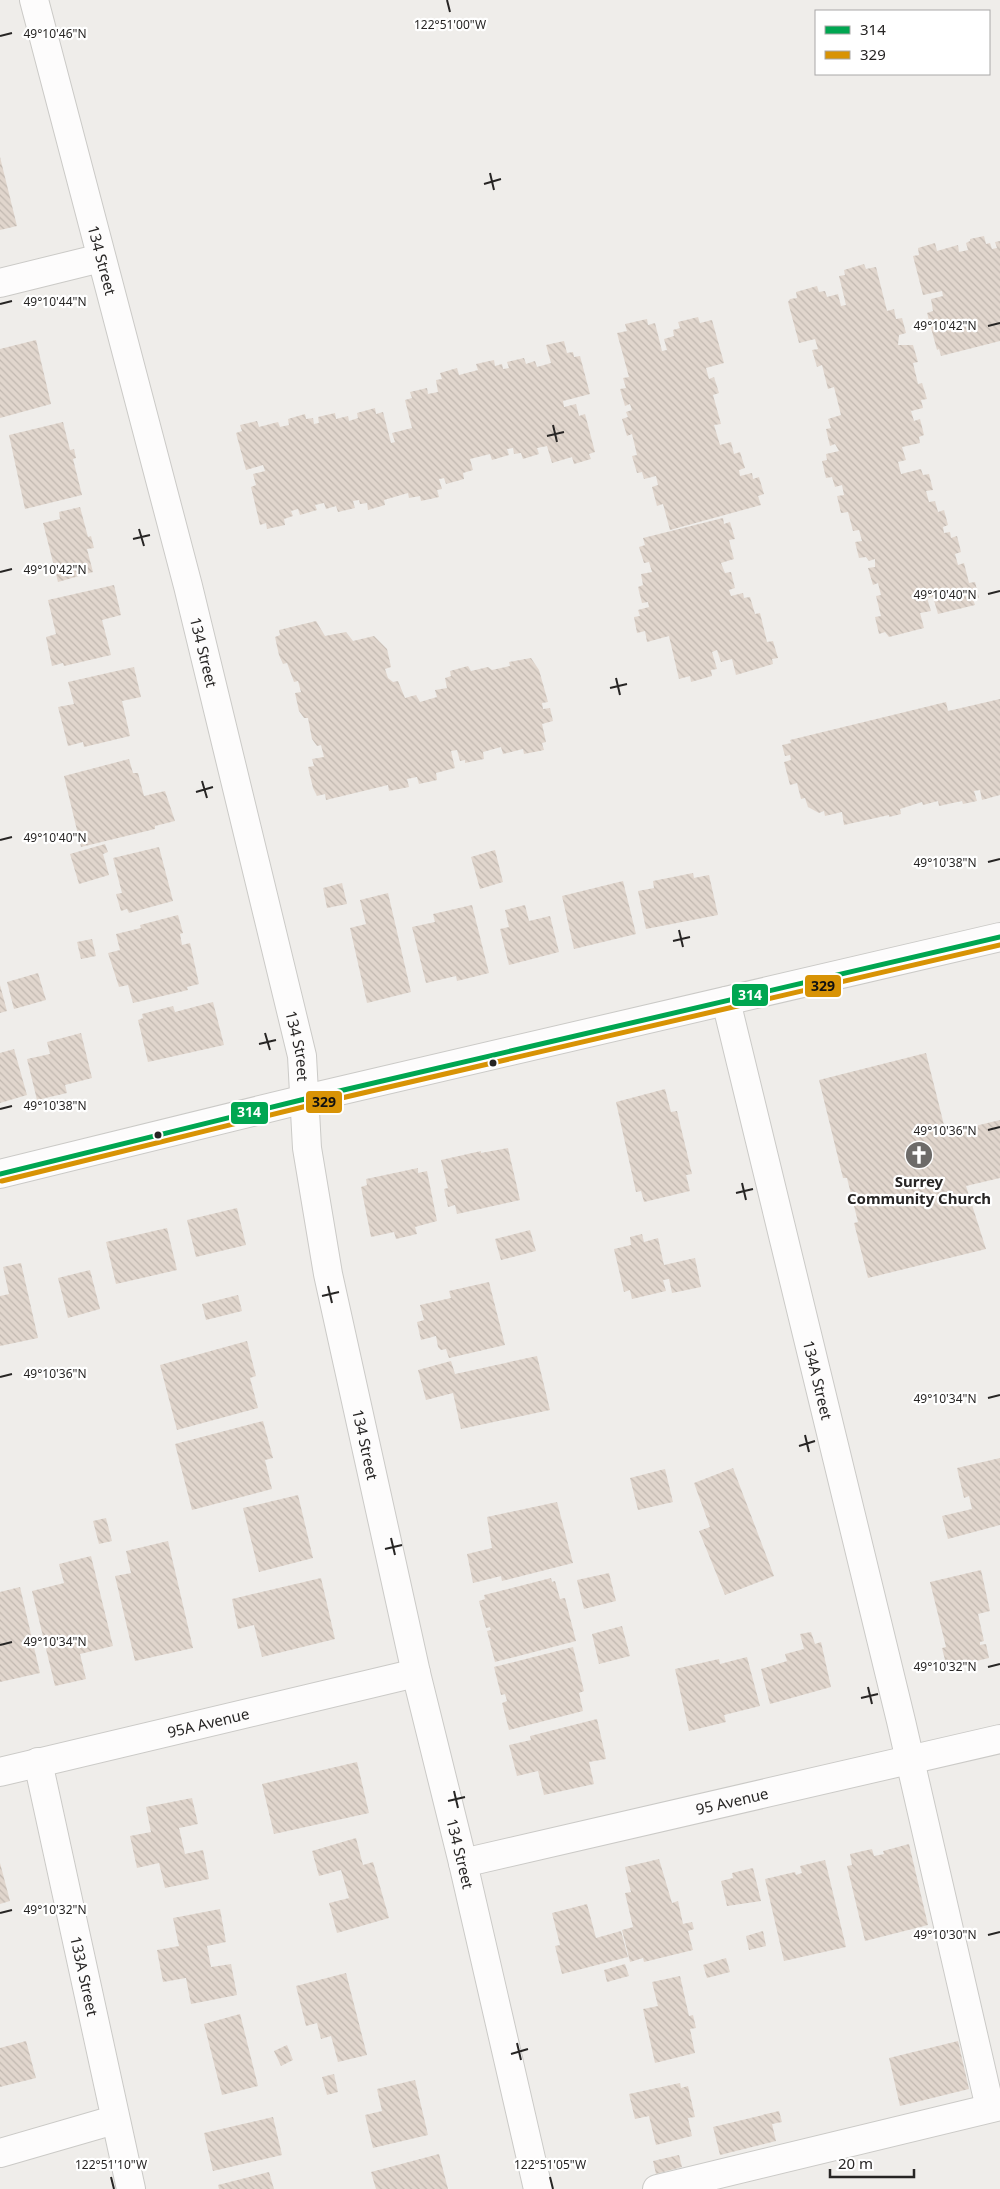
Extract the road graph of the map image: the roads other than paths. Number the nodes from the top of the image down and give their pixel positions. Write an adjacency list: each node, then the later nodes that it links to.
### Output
1 (34, 0): 2 (street, 134 Street)
2 (101, 258): 3 (street); 6 (street, 134 Street)
3 (0, 283)
4 (1000, 937): 5 (street)
5 (726, 1001): 6 (street); 10 (street, 134A Street)
6 (305, 1099): 7 (street); 8 (street, 134 Street)
7 (0, 1174)
8 (416, 1673): 11 (street, 95A Avenue); 13 (street, 134 Street)
9 (1000, 1739): 10 (street, 95 Avenue)
10 (910, 1759): 13 (street, 95 Avenue); 14 (street, 134A Street)
11 (38, 1762): 12 (street, 95A Avenue); 15 (street, 133A Street)
12 (0, 1772)
13 (463, 1863): 18 (street, 134 Street)
14 (995, 2107): 19 (street)
15 (114, 2120): 16 (street); 17 (street, 133A Street)
16 (0, 2153)
17 (131, 2189)
18 (538, 2189)
19 (657, 2189)

